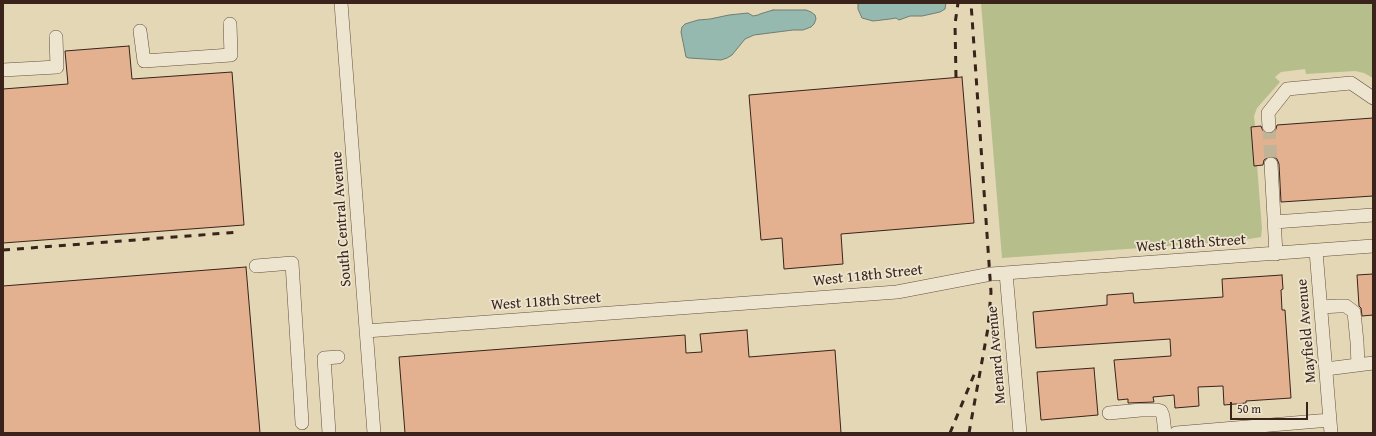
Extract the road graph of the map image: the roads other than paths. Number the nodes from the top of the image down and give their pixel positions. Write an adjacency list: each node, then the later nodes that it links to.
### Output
1 (341, 3): 17 (street, South Central Avenue)
2 (230, 24): 3 (street)
3 (140, 31)
4 (56, 37): 5 (street)
5 (3, 70)
6 (1373, 98): 7 (street)
7 (1269, 126)
8 (1271, 164): 10 (street)
9 (1373, 215): 10 (street)
10 (1274, 222): 13 (street)
11 (1373, 246): 12 (street, West 118th Street)
12 (1316, 251): 13 (street, West 118th Street); 16 (street, Mayfield Avenue)
13 (1276, 254): 15 (street, West 118th Street)
14 (256, 266): 23 (street)
15 (1006, 273): 17 (street, West 118th Street); 27 (street, Menard Avenue)
16 (1321, 308): 20 (street); 21 (street, Mayfield Avenue)
17 (366, 330): 26 (street, South Central Avenue)
18 (338, 357): 25 (street)
19 (1373, 363): 20 (street)
20 (1358, 365): 21 (street)
21 (1326, 369): 24 (street, Mayfield Avenue)
22 (1109, 413): 28 (street)
23 (302, 423)
24 (1330, 427): 29 (street)
25 (329, 428)
26 (374, 433)
27 (1020, 433)
28 (1165, 433)
29 (1176, 433)

